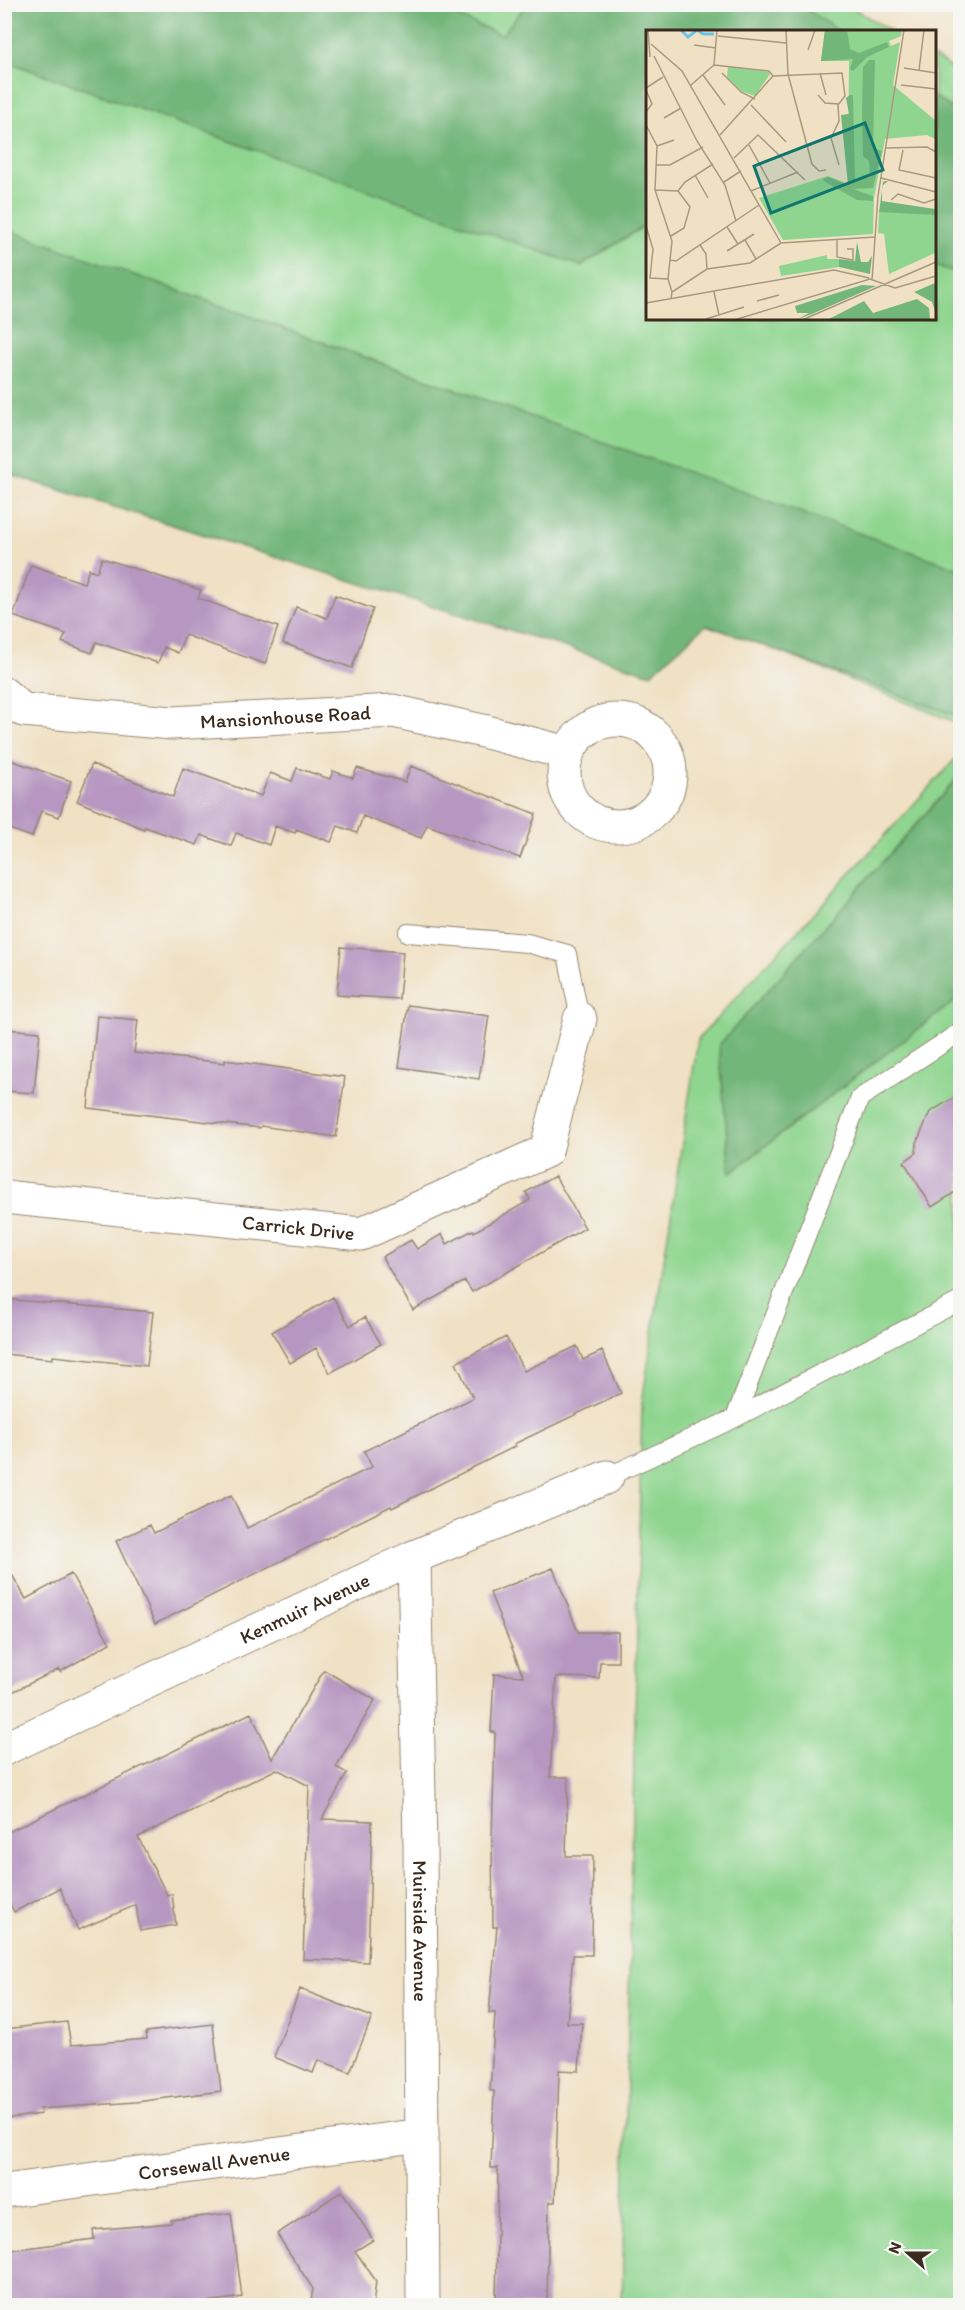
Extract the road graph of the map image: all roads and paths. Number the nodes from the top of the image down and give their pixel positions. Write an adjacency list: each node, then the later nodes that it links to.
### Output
1 (4, 694): 2 (street, Mansionhouse Road)
2 (567, 753)
3 (408, 933): 4 (lane)
4 (580, 1020): 6 (street, Carrick Drive)
5 (960, 1032): 8 (lane)
6 (4, 1197)
7 (960, 1301): 8 (lane)
8 (735, 1418): 9 (lane)
9 (607, 1477): 10 (street, Kenmuir Avenue)
10 (414, 1557): 11 (street, Kenmuir Avenue); 12 (street, Muirside Avenue)
11 (4, 1749)
12 (422, 2135): 13 (street, Corsewall Avenue); 14 (street, Muirside Avenue)
13 (4, 2191)
14 (423, 2306)

